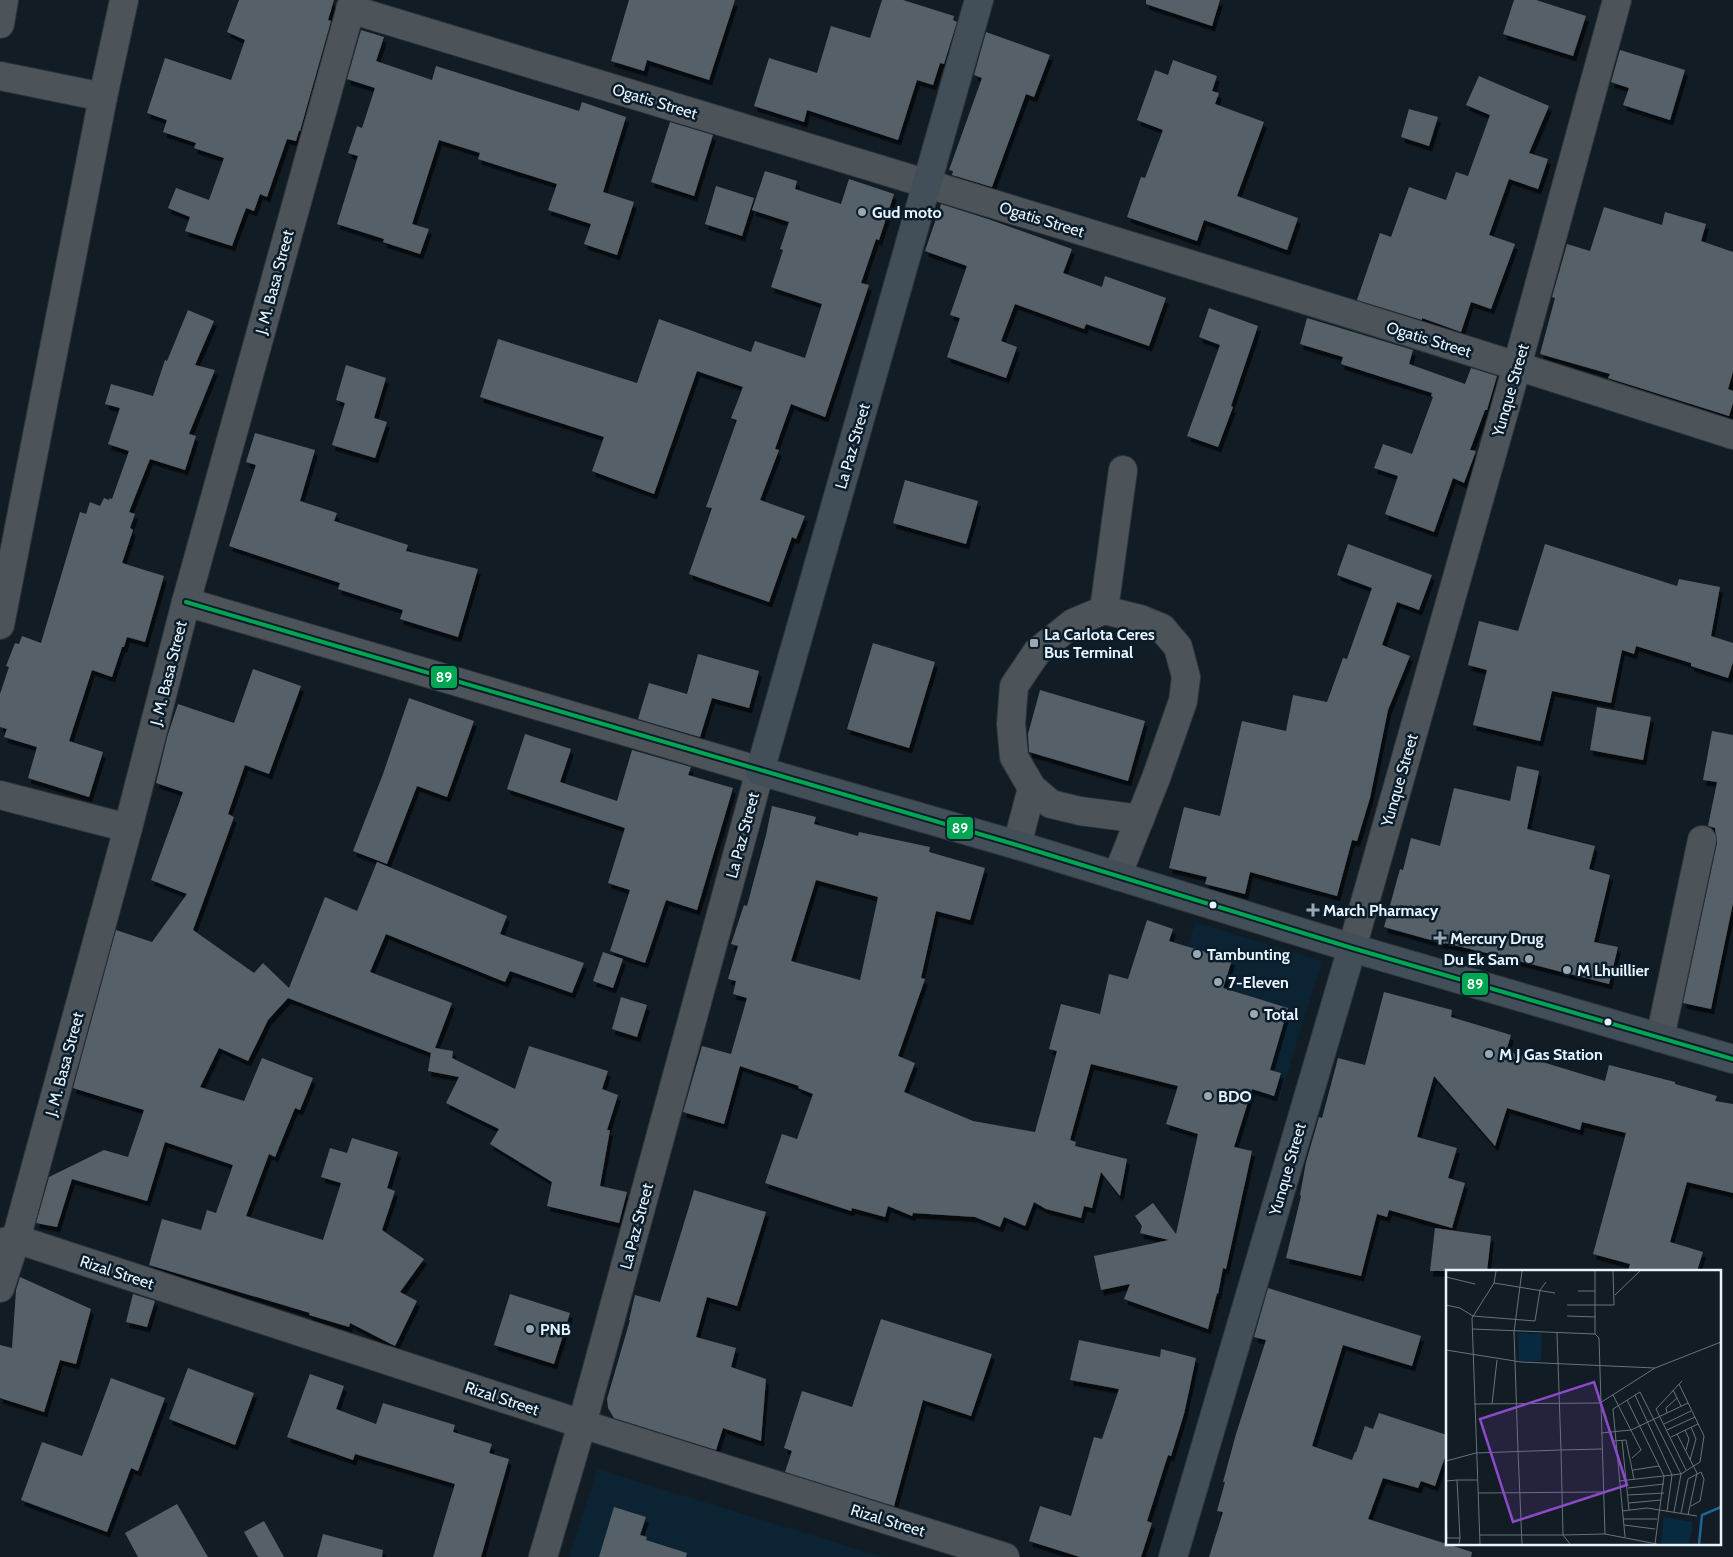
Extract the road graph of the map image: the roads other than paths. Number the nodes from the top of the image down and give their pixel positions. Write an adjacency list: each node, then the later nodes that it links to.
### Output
1 (4, 0): 6 (street)
2 (124, 0): 8 (street)
3 (979, 0): 9 (main road, La Paz Street)
4 (1617, 0): 10 (street, Yunque Street)
5 (351, 4): 9 (street, Ogatis Street); 13 (street, J. M. Basa Street)
6 (0, 24)
7 (0, 76): 8 (street)
8 (103, 97): 15 (street)
9 (926, 184): 10 (street, Ogatis Street); 16 (main road, La Paz Street)
10 (1517, 366): 11 (street, Ogatis Street); 24 (street, Yunque Street)
11 (1733, 436)
12 (1123, 470): 14 (street)
13 (186, 602): 16 (street); 20 (street, J. M. Basa Street)
14 (1104, 610): 17 (street); 19 (street)
15 (0, 625)
16 (760, 771): 22 (main road); 29 (street, La Paz Street)
17 (1032, 788): 19 (street); 22 (street)
18 (0, 795): 20 (street)
19 (1140, 819): 23 (street)
20 (128, 828): 27 (street, J. M. Basa Street)
21 (1702, 840): 25 (street)
22 (1016, 845): 23 (main road)
23 (1117, 876): 24 (main road)
24 (1352, 948): 25 (main road); 32 (main road, Yunque Street)
25 (1660, 1038): 26 (main road)
26 (1733, 1059)
27 (8, 1241): 28 (street, J. M. Basa Street); 29 (street, Rizal Street)
28 (0, 1288)
29 (582, 1424): 30 (street, La Paz Street); 31 (street, Rizal Street)
30 (543, 1557)
31 (1005, 1557)
32 (1173, 1557)

